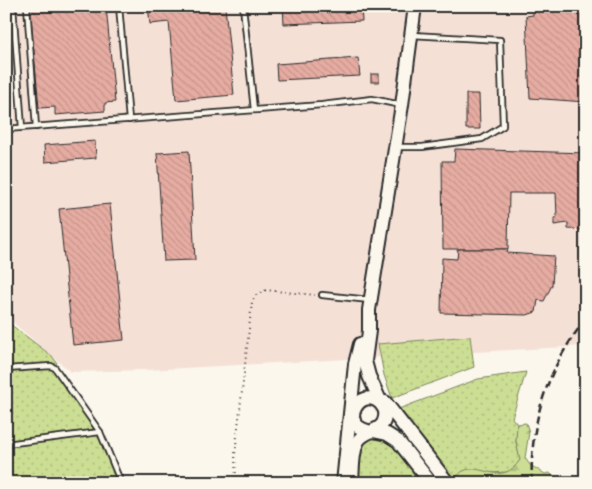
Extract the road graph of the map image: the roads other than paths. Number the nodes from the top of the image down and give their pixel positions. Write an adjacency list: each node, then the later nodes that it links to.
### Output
1 (13, 6): 12 (lane)
2 (27, 6): 10 (lane)
3 (119, 6): 9 (lane)
4 (243, 6): 8 (lane)
5 (415, 6): 6 (main road)
6 (412, 35): 7 (main road); 13 (lane)
7 (402, 106): 8 (lane); 13 (main road)
8 (254, 110): 9 (lane)
9 (129, 120): 10 (lane)
10 (36, 127): 12 (lane)
11 (6, 128): 12 (lane)
12 (22, 128)
13 (395, 147): 15 (main road)
14 (322, 295): 15 (lane)
15 (370, 305): 16 (main road); 18 (main road)
16 (360, 344): 20 (main road); 20 (main road)
17 (6, 369): 22 (lane)
18 (373, 384): 19 (main road); 29 (main road)
19 (384, 407): 20 (main road); 21 (main road); 28 (main road)
20 (352, 418): 21 (main road); 25 (main road)
21 (371, 431): 26 (main road); 27 (main road)
22 (100, 432): 23 (lane); 24 (lane)
23 (6, 444)
24 (121, 483)
25 (343, 483)
26 (352, 483)
27 (431, 483)
28 (441, 483)
29 (448, 483)

